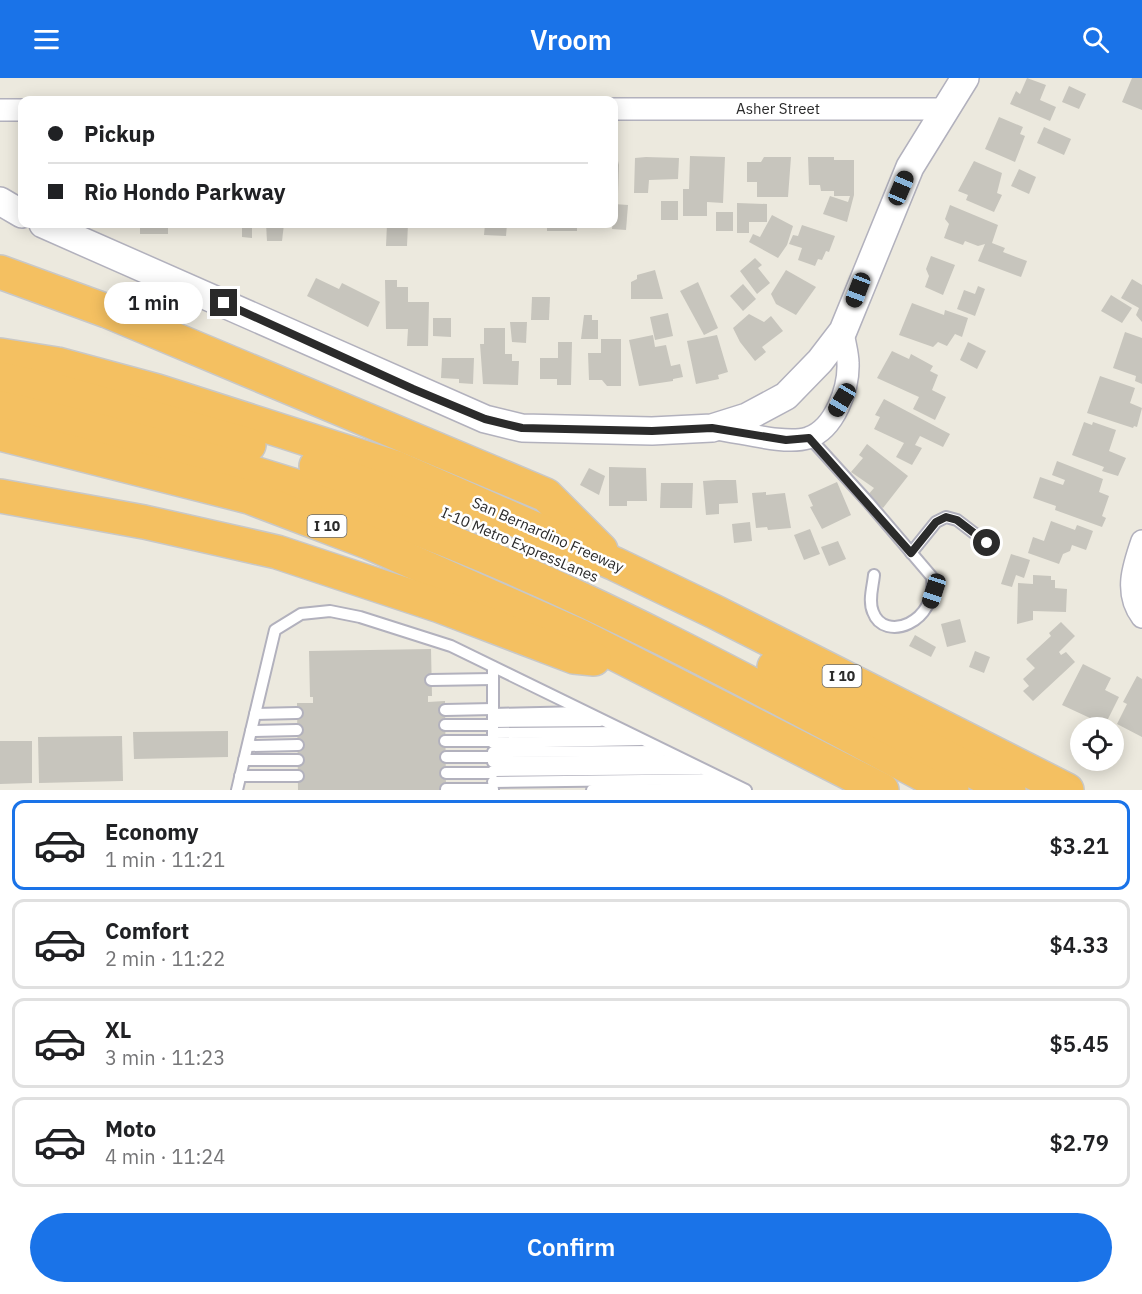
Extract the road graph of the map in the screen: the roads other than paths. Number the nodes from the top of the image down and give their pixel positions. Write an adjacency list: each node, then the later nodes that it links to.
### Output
1 (965, 78): 2 (street)
2 (943, 109): 5 (street, Asher Street); 10 (street)
3 (0, 110): 4 (street)
4 (18, 110)
5 (618, 110)
6 (0, 201): 7 (street)
7 (18, 212)
8 (52, 228): 14 (street)
9 (0, 272): 21 (highway)
10 (843, 331): 14 (street); 16 (street)
11 (0, 354): 21 (highway, San Bernardino Freeway / I 10)
12 (0, 379): 57 (highway, I-10 Metro ExpressLanes)
13 (0, 408): 56 (highway, I-10 Metro ExpressLanes)
14 (712, 428): 16 (street)
15 (0, 434): 24 (highway, I 10)
16 (809, 438): 20 (lane)
17 (0, 496): 24 (highway)
18 (1142, 540): 23 (street)
19 (987, 543): 20 (lane)
20 (911, 553): 22 (lane)
21 (615, 564): 58 (highway, San Bernardino Freeway / I 10)
22 (874, 575)
23 (1142, 617)
24 (637, 664): 55 (highway, I 10)
25 (493, 667): 26 (lane); 29 (lane); 31 (lane)
26 (493, 679): 27 (lane); 41 (lane)
27 (431, 680)
28 (445, 710): 41 (lane)
29 (586, 712): 32 (lane); 41 (lane)
30 (297, 713): 31 (lane)
31 (255, 714): 35 (lane)
32 (603, 721): 36 (lane); 41 (lane)
33 (445, 725): 41 (lane)
34 (297, 730): 35 (lane)
35 (251, 731): 40 (lane)
36 (626, 732): 37 (lane); 41 (lane)
37 (644, 740): 41 (lane); 46 (lane)
38 (446, 741): 41 (lane)
39 (298, 745): 40 (lane)
40 (248, 746): 43 (lane)
41 (493, 751): 42 (lane); 46 (lane); 46 (lane); 47 (lane); 51 (lane)
42 (446, 757)
43 (244, 760): 44 (lane); 48 (lane)
44 (298, 760)
45 (703, 769): 46 (lane); 46 (lane); 50 (lane)
46 (672, 771): 50 (lane); 52 (lane); 54 (lane)
47 (446, 773)
48 (240, 776): 49 (lane); 53 (lane)
49 (298, 776)
50 (723, 779): 52 (lane)
51 (446, 789)
52 (744, 789)
53 (237, 790)
54 (592, 790)
55 (882, 790)
56 (952, 790)
57 (1009, 790)
58 (1067, 790)

